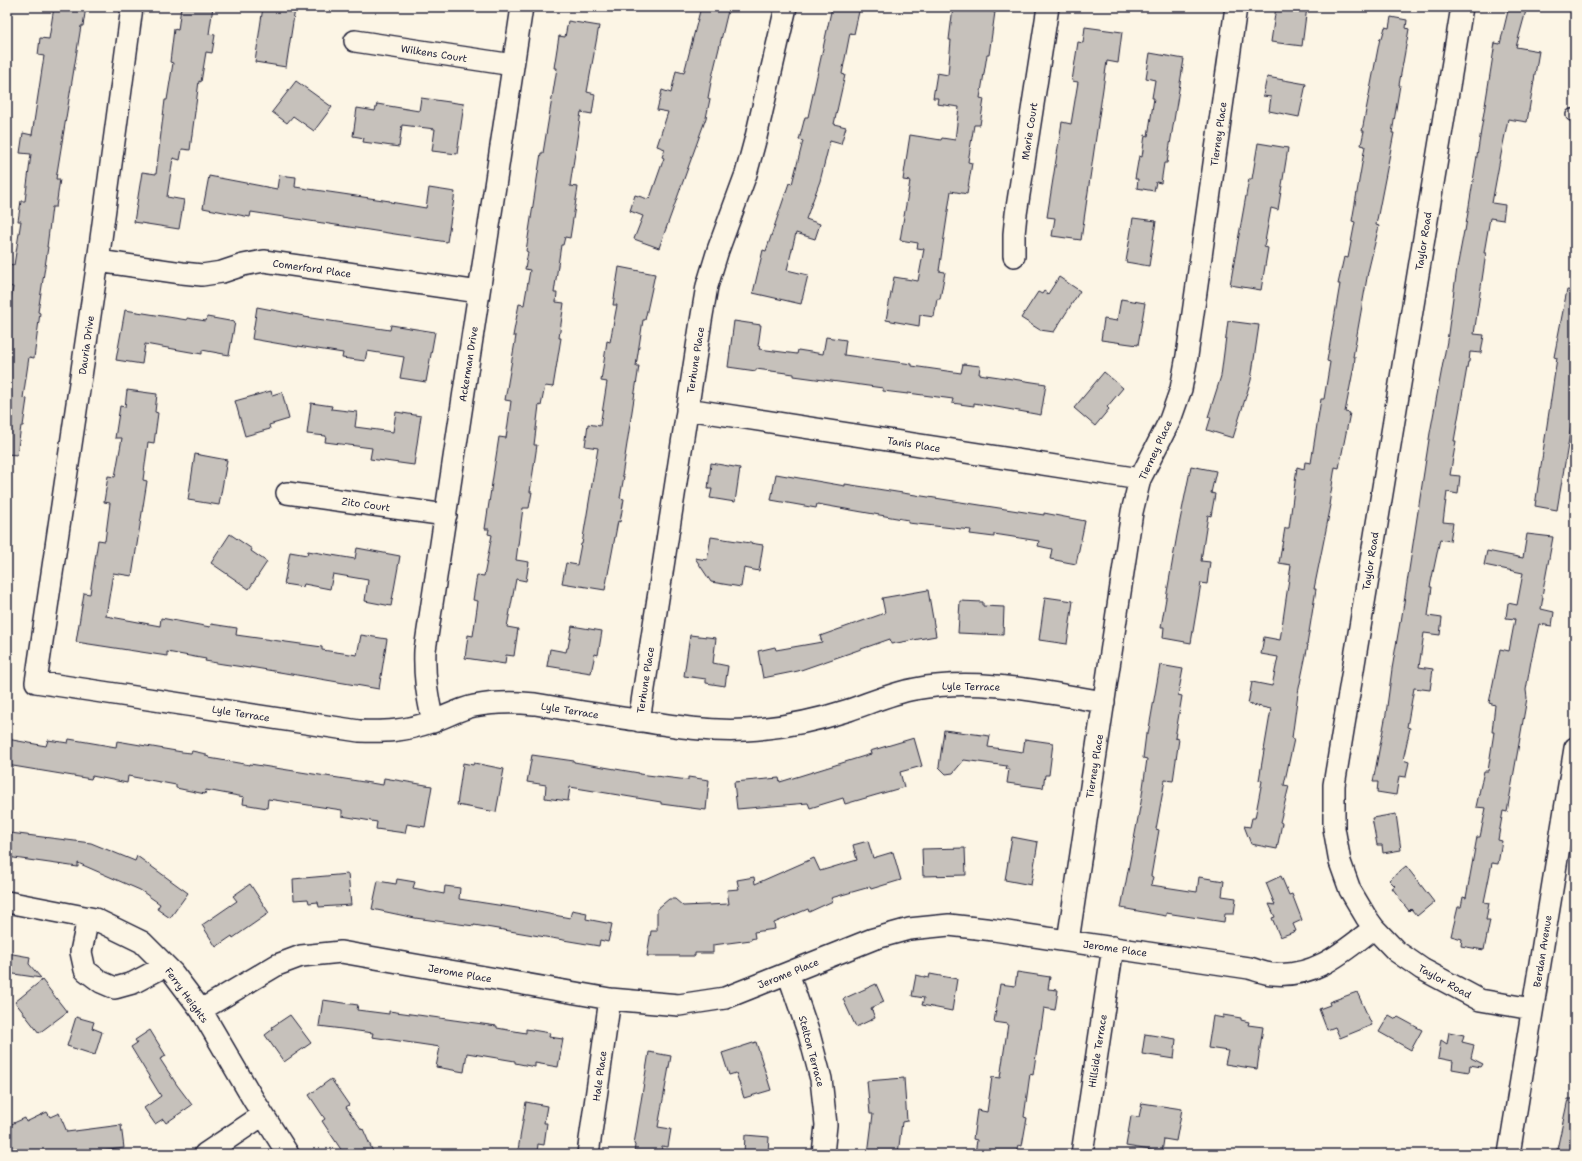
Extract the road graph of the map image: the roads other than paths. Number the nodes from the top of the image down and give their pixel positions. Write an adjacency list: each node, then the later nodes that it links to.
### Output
1 (132, 7): 10 (street, Dauria Drive)
2 (522, 7): 8 (street, Ackerman Drive)
3 (786, 7): 12 (street, Terhune Place)
4 (1048, 7): 9 (street, Marie Court)
5 (1236, 7): 13 (street, Tierney Place)
6 (1462, 7): 23 (street, Taylor Road)
7 (355, 41): 8 (street, Wilkens Court)
8 (513, 65): 11 (street, Ackerman Drive)
9 (1014, 256)
10 (98, 261): 11 (street, Comerford Place); 16 (street, Dauria Drive)
11 (479, 292): 15 (street, Ackerman Drive)
12 (687, 409): 13 (street, Tanis Place); 18 (street, Terhune Place)
13 (1140, 479): 17 (street, Tierney Place)
14 (287, 493): 15 (street, Zito Court)
15 (446, 515): 19 (street, Ackerman Drive)
16 (36, 682): 19 (street, Lyle Terrace)
17 (1104, 702): 18 (street, Lyle Terrace); 24 (street, Tierney Place)
18 (639, 721): 19 (street, Lyle Terrace)
19 (433, 722)
20 (1575, 748): 29 (street, Berdan Avenue)
21 (7, 902): 22 (street, Ferry Heights)
22 (88, 918): 26 (street, Ferry Heights); 26 (street)
23 (1374, 928): 25 (street, Jerome Place); 29 (street, Taylor Road)
24 (1068, 941): 25 (street, Jerome Place); 27 (street, Jerome Place)
25 (1113, 947): 36 (street, Hillside Terrace)
26 (166, 966): 30 (street, Ferry Heights)
27 (788, 973): 28 (street, Jerome Place); 35 (street, Stelton Terrace)
28 (610, 998): 30 (street, Jerome Place); 34 (street, Hale Place)
29 (1532, 1009): 37 (street, Berdan Avenue)
30 (201, 1010): 31 (street, Ferry Heights)
31 (263, 1115): 32 (street); 33 (street, Ferry Heights)
32 (205, 1154)
33 (288, 1154)
34 (588, 1154)
35 (823, 1154)
36 (1082, 1154)
37 (1509, 1154)

